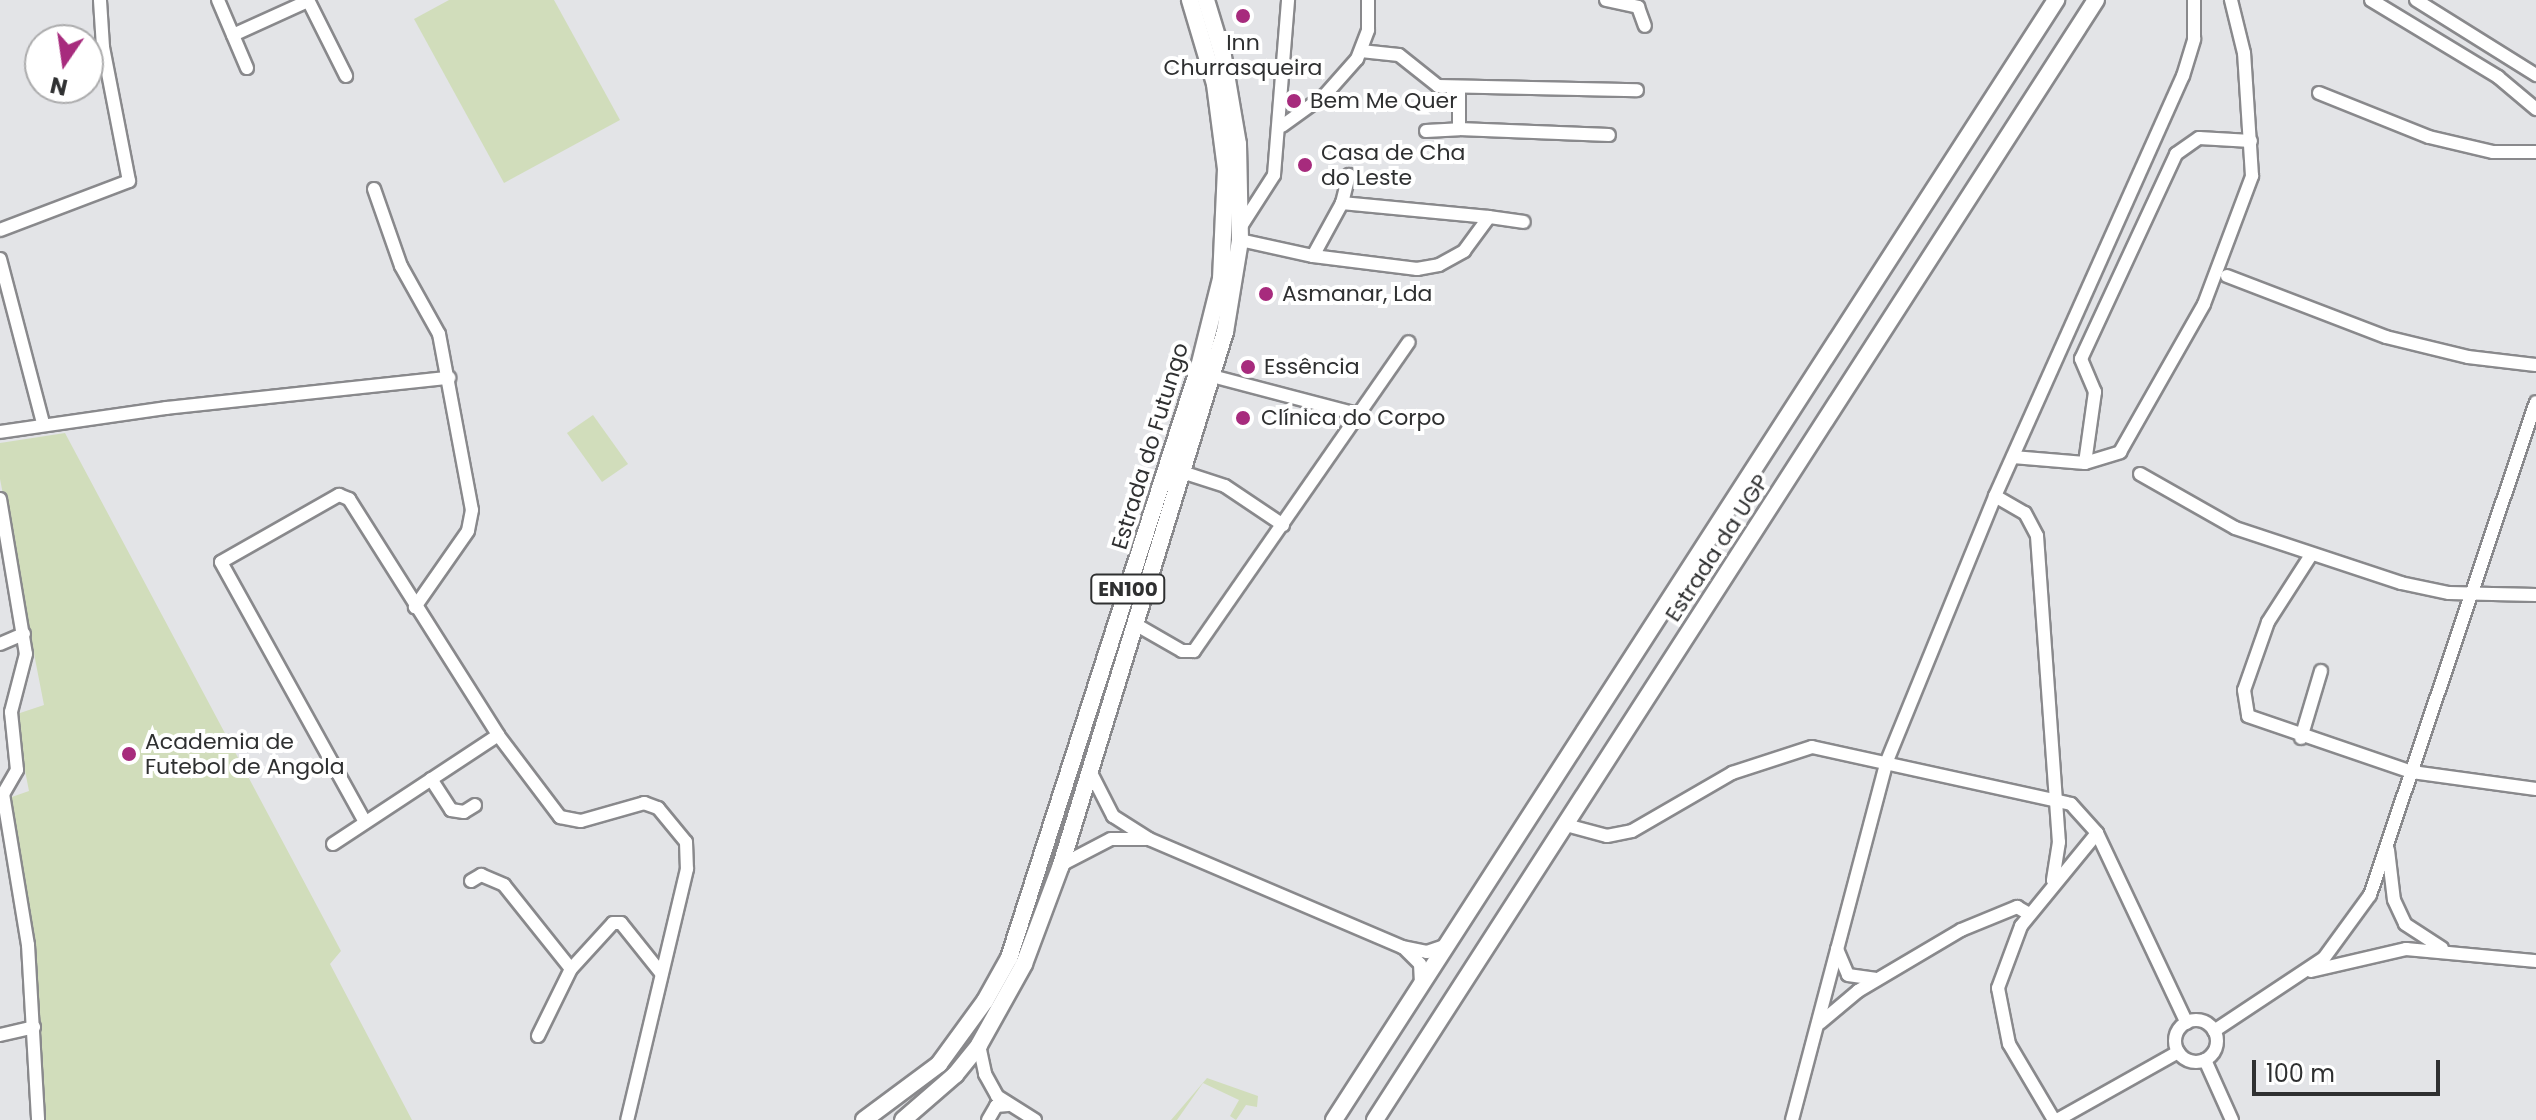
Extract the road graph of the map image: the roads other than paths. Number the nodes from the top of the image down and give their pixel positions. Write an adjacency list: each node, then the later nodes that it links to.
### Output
1 (100, 0): 36 (street)
2 (218, 0): 16 (street)
3 (308, 0): 16 (street); 20 (street)
4 (1190, 0): 106 (main road, Estrada do Futungo / EN100)
5 (1206, 0): 37 (main road, Estrada do Futungo / EN100)
6 (1288, 0): 25 (street)
7 (1368, 0): 17 (street)
8 (1606, 0): 15 (street)
9 (2056, 0): 84 (main road)
10 (2096, 0): 75 (main road, Estrada da UGP)
11 (2194, 0): 49 (street)
12 (2231, 0): 29 (street)
13 (2371, 0): 24 (street)
14 (2416, 0): 19 (street)
15 (1645, 26)
16 (233, 35): 18 (street)
17 (1361, 51): 21 (street); 25 (street)
18 (247, 68)
19 (2536, 75)
20 (346, 76)
21 (1459, 88): 22 (street); 26 (street)
22 (1637, 90)
23 (2319, 93): 30 (street)
24 (2536, 109)
25 (1282, 126): 37 (street)
26 (1459, 129): 27 (street); 28 (street)
27 (1426, 131)
28 (1609, 135)
29 (2251, 141): 50 (street); 50 (street)
30 (2536, 152)
31 (1349, 175): 33 (street)
32 (374, 189): 44 (street)
33 (1342, 203): 34 (street); 38 (street)
34 (1489, 217): 35 (street); 38 (street)
35 (1524, 222)
36 (0, 230)
37 (1240, 234): 38 (street); 43 (main road, Estrada do Futungo / EN100)
38 (1313, 256)
39 (0, 259): 47 (street)
40 (2227, 276): 42 (street)
41 (1409, 342): 46 (street)
42 (2536, 365)
43 (1212, 376): 46 (street); 51 (main road, Estrada do Futungo / EN100)
44 (449, 378): 47 (street); 59 (street)
45 (2536, 402): 57 (street)
46 (1361, 415): 55 (street)
47 (43, 423): 48 (street)
48 (0, 432)
49 (2013, 457): 50 (street); 53 (street)
50 (2085, 463)
51 (1182, 472): 55 (street); 60 (main road, Estrada do Futungo / EN100)
52 (2140, 474): 56 (street)
53 (1995, 496): 66 (street); 71 (street)
54 (0, 502): 61 (street)
55 (1283, 525): 60 (street)
56 (2311, 555): 57 (street); 65 (street)
57 (2470, 594): 58 (street); 68 (street)
58 (2536, 595)
59 (415, 607): 64 (street); 74 (street)
60 (1135, 624): 67 (main road, Estrada do Futungo / EN100)
61 (24, 634): 62 (street); 73 (street)
62 (0, 644)
63 (2321, 671): 65 (street)
64 (498, 735): 69 (street); 91 (street)
65 (2301, 738): 68 (street)
66 (1887, 761): 71 (street); 75 (street); 85 (street)
67 (1090, 771): 77 (street); 80 (main road, Estrada do Futungo / EN100)
68 (2412, 772): 70 (street); 78 (street)
69 (431, 779): 72 (street); 74 (street)
70 (2536, 789)
71 (2057, 801): 76 (street); 82 (street)
72 (475, 805)
73 (4, 821): 95 (street)
74 (365, 822): 79 (street)
75 (1566, 825): 111 (main road, Estrada da UGP)
76 (2097, 833): 82 (street); 94 (street)
77 (1149, 839): 80 (street); 86 (street)
78 (2387, 843): 87 (street); 90 (street)
79 (333, 844)
80 (1061, 865): 100 (main road, Estrada do Futungo / EN100)
81 (471, 881): 89 (street)
82 (2053, 881): 83 (street)
83 (2029, 914): 92 (street); 113 (street)
84 (1447, 945): 86 (street); 93 (main road)
85 (1837, 946): 92 (street); 97 (street)
86 (1402, 947): 93 (street)
87 (2454, 952): 88 (street); 90 (street)
88 (2536, 961)
89 (571, 969): 91 (street); 99 (street)
90 (2308, 971): 96 (street)
91 (661, 973): 105 (street)
92 (1879, 979): 97 (street)
93 (1419, 988): 110 (main road)
94 (2187, 1023): 96 (street); 101 (street)
95 (34, 1027): 98 (street); 104 (street)
96 (2214, 1031): 102 (street)
97 (1814, 1032): 112 (street)
98 (0, 1035)
99 (538, 1036)
100 (979, 1045): 103 (street); 107 (main road, Estrada do Futungo / EN100)
101 (2178, 1052): 102 (street); 113 (street)
102 (2205, 1060): 114 (street)
103 (1008, 1105): 108 (street); 109 (street)
104 (38, 1120)
105 (627, 1120)
106 (864, 1120)
107 (903, 1120)
108 (988, 1120)
109 (1035, 1120)
110 (1334, 1120)
111 (1375, 1120)
112 (1792, 1120)
113 (2056, 1120)
114 (2232, 1120)

